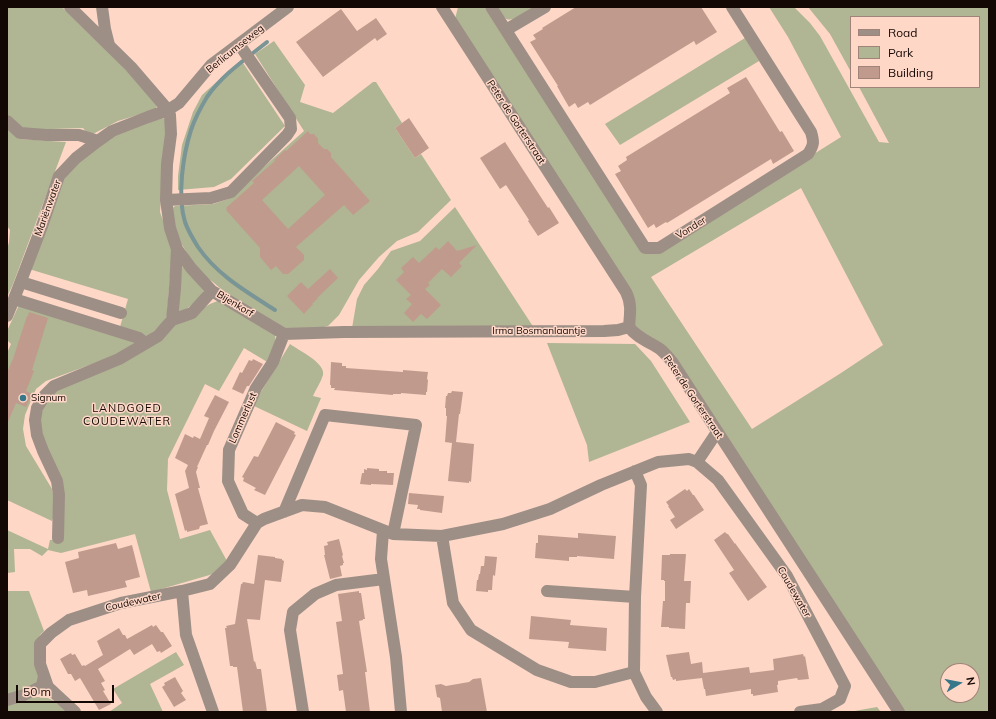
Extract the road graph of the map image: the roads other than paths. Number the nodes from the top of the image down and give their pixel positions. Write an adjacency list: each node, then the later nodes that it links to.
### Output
1 (70, 7): 9 (street)
2 (102, 7): 9 (street)
3 (288, 7): 10 (street, Berlicumseweg)
4 (442, 7): 22 (street, Peter de Gorterstraat)
5 (491, 7): 8 (street, Vonder)
6 (545, 7): 8 (street)
7 (732, 7): 8 (street, Vonder)
8 (506, 30)
9 (109, 45): 11 (street)
10 (241, 47): 11 (street, Berlicumseweg); 14 (street)
11 (168, 110): 13 (street, Mariënwater); 14 (street, Bijenkorf)
12 (7, 121): 13 (street)
13 (98, 141): 16 (street, Mariënwater)
14 (170, 200): 15 (street, Bijenkorf)
15 (177, 249): 17 (street, Bijenkorf); 21 (street)
16 (21, 282): 18 (street, Mariënwater); 19 (street)
17 (212, 291): 21 (street); 23 (street, Bijenkorf)
18 (14, 299): 20 (street, Mariënwater); 24 (street)
19 (121, 313)
20 (7, 316)
21 (172, 320): 24 (street)
22 (628, 327): 23 (street, Irma Bosmanlaantje); 25 (street, Peter de Gorterstraat)
23 (284, 334): 29 (street, Lommerlust)
24 (145, 343): 32 (street)
25 (717, 432): 26 (street); 46 (street, Peter de Gorterstraat)
26 (697, 462): 27 (street); 45 (street, Coudewater)
27 (635, 471): 31 (street); 36 (street)
28 (284, 512): 29 (street); 30 (street); 30 (street)
29 (257, 522): 34 (street, Coudewater)
30 (388, 532): 31 (street); 33 (street)
31 (442, 536): 37 (street)
32 (58, 538)
33 (384, 579): 42 (street); 43 (street)
34 (182, 591): 38 (street, Coudewater); 41 (street)
35 (547, 591): 36 (street)
36 (636, 597): 37 (street)
37 (634, 672): 44 (street)
38 (44, 676): 39 (street); 40 (street, Coudewater)
39 (7, 700)
40 (75, 712)
41 (213, 712)
42 (303, 712)
43 (401, 712)
44 (657, 712)
45 (800, 712)
46 (899, 712)

